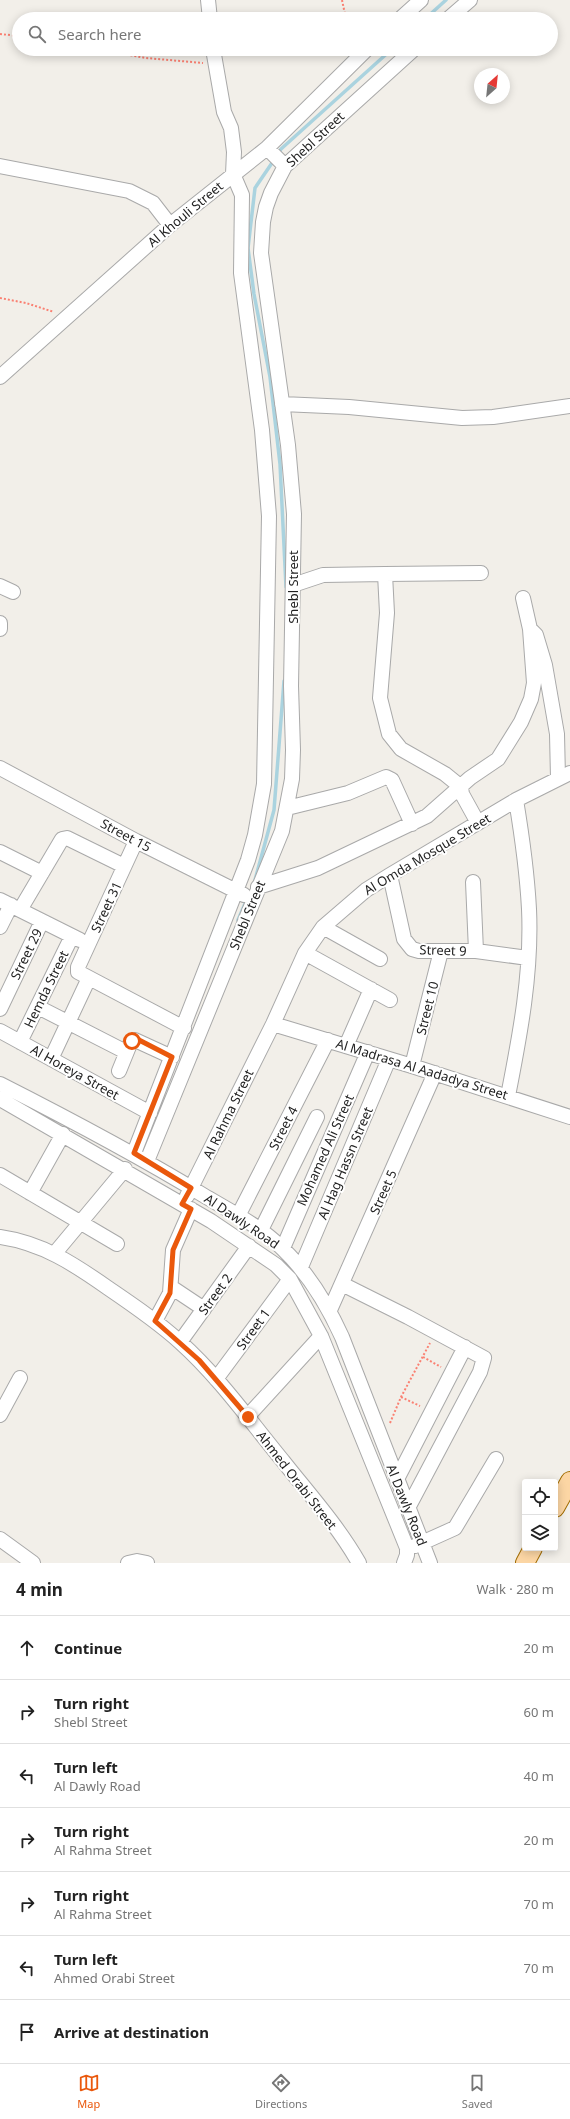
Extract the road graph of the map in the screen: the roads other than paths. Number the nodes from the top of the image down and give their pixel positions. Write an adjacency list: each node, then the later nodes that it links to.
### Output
1 (208, 0): 4 (street)
2 (421, 0): 5 (street)
3 (470, 0): 6 (street)
4 (209, 12)
5 (408, 12)
6 (456, 12)
7 (213, 56): 13 (street)
8 (360, 56): 10 (street, Al Khouli Street)
9 (406, 56): 11 (street, Shebl Street)
10 (268, 150): 11 (street); 13 (street, Al Khouli Street)
11 (283, 165): 16 (street, Shebl Street)
12 (0, 166): 14 (street)
13 (233, 174): 14 (street, Al Khouli Street); 38 (street, Shebl Street)
14 (170, 225): 15 (street, Al Khouli Street)
15 (0, 376)
16 (282, 404): 17 (street); 20 (street, Shebl Street)
17 (570, 406)
18 (481, 573): 19 (street)
19 (385, 574): 20 (street); 27 (street)
20 (293, 585): 29 (street, Shebl Street)
21 (524, 598): 24 (street)
22 (0, 623): 23 (street)
23 (0, 629)
24 (530, 629): 26 (street); 27 (street)
25 (0, 768): 32 (street, Street 15)
26 (564, 775): 28 (street, Al Omda Mosque Street)
27 (461, 787): 30 (street); 31 (street)
28 (516, 800): 30 (street, Al Omda Mosque Street); 49 (street)
29 (287, 808): 31 (street); 39 (street, Shebl Street)
30 (478, 823): 36 (street, Al Omda Mosque Street)
31 (412, 824): 39 (street)
32 (136, 841): 34 (street, Street 31); 38 (street, Street 15)
33 (0, 852): 35 (street)
34 (124, 866): 35 (street); 45 (street, Street 31)
35 (42, 873): 40 (street)
36 (390, 875): 43 (street, Al Omda Mosque Street); 46 (street, Street 9)
37 (473, 882): 47 (street)
38 (236, 890): 39 (street, Street 15); 58 (street, Shebl Street)
39 (256, 893): 79 (street, Shebl Street)
40 (10, 905): 41 (street); 42 (street)
41 (42, 921): 44 (street); 55 (street, Street 29)
42 (0, 927)
43 (323, 927): 48 (street, Al Omda Mosque Street); 50 (street)
44 (72, 936): 45 (street); 54 (street, Hemda Street)
45 (89, 944): 51 (street, Street 31)
46 (441, 951): 47 (street, Street 9); 68 (street, Street 10)
47 (476, 951): 49 (street, Street 9)
48 (305, 953): 52 (street); 57 (street, Al Omda Mosque Street)
49 (528, 958): 72 (street)
50 (380, 959)
51 (84, 976): 56 (street, Street 31); 58 (street)
52 (371, 989): 53 (street); 62 (street)
53 (390, 1000)
54 (38, 1007): 56 (street); 61 (street, Hemda Street)
55 (0, 1009)
56 (68, 1022): 63 (street); 66 (street, Street 31)
57 (273, 1024): 60 (street, Al Madrasa Al Aadadya Street); 82 (street, Al Rahma Street)
58 (184, 1028): 65 (street, Shebl Street)
59 (0, 1031): 61 (street, Al Horeya Street)
60 (328, 1040): 62 (street, Al Madrasa Al Aadadya Street); 85 (street, Street 4)
61 (20, 1042): 66 (street, Al Horeya Street)
62 (346, 1046): 64 (street, Al Madrasa Al Aadadya Street)
63 (126, 1052): 65 (street); 69 (street)
64 (368, 1052): 67 (street, Al Madrasa Al Aadadya Street); 91 (street, Mohamed Ali Street)
65 (172, 1057): 74 (street, Shebl Street)
66 (51, 1058): 74 (street, Al Horeya Street)
67 (388, 1059): 68 (street, Al Madrasa Al Aadadya Street); 93 (street, Al Hag Hassn Street)
68 (412, 1066): 70 (street, Al Madrasa Al Aadadya Street)
69 (119, 1071)
70 (435, 1073): 72 (street, Al Madrasa Al Aadadya Street); 95 (street, Street 5)
71 (0, 1084): 78 (street, Al Dawly Road)
72 (508, 1096): 76 (street, Al Madrasa Al Aadadya Street)
73 (0, 1099): 77 (street, Al Dawly Road)
74 (150, 1113): 78 (street, Shebl Street)
75 (317, 1117): 87 (street)
76 (570, 1117)
77 (63, 1134): 80 (street, Al Dawly Road); 83 (street)
78 (134, 1153): 79 (street, Al Dawly Road)
79 (147, 1161): 82 (street, Al Dawly Road)
80 (125, 1169): 84 (street, Al Dawly Road); 86 (street)
81 (0, 1175): 83 (street)
82 (191, 1188): 84 (street, Al Rahma Street); 85 (street, Al Dawly Road)
83 (30, 1193): 86 (street)
84 (187, 1206): 90 (street, Al Dawly Road); 96 (street, Al Rahma Street)
85 (238, 1216): 87 (street, Al Dawly Road)
86 (80, 1223): 89 (street); 92 (street)
87 (261, 1230): 91 (street, Al Dawly Road)
88 (0, 1237): 92 (street, Ahmed Orabi Street)
89 (117, 1244)
90 (249, 1246): 94 (street, Al Dawly Road); 97 (street, Street 2)
91 (282, 1248): 93 (street, Al Dawly Road)
92 (55, 1253): 99 (street, Ahmed Orabi Street)
93 (301, 1267): 98 (street, Al Dawly Road)
94 (290, 1279): 100 (street, Al Dawly Road); 104 (street, Street 1)
95 (342, 1284): 98 (street, Street 5); 102 (street)
96 (171, 1287): 97 (street); 99 (street, Al Rahma Street)
97 (204, 1309): 101 (street, Street 2)
98 (330, 1310): 108 (street, Al Dawly Road)
99 (155, 1321): 101 (street, Ahmed Orabi Street)
100 (321, 1336): 106 (street); 114 (street, Al Dawly Road)
101 (180, 1342): 104 (street, Ahmed Orabi Street)
102 (465, 1347): 108 (street); 111 (street)
103 (20, 1378): 105 (street)
104 (216, 1379): 106 (street, Ahmed Orabi Street)
105 (0, 1415)
106 (248, 1417): 119 (street, Ahmed Orabi Street)
107 (496, 1459): 113 (street)
108 (396, 1479): 111 (street, Al Dawly Road)
109 (570, 1481): 110 (main road)
110 (558, 1503)
111 (408, 1508): 113 (street, Al Dawly Road)
112 (0, 1539): 116 (street)
113 (422, 1544): 114 (street); 121 (street, Al Dawly Road)
114 (407, 1548): 120 (street, Al Dawly Road)
115 (531, 1551): 122 (main road)
116 (33, 1563)
117 (128, 1563): 118 (street)
118 (146, 1563)
119 (359, 1563)
120 (404, 1563)
121 (430, 1563)
122 (525, 1563)

